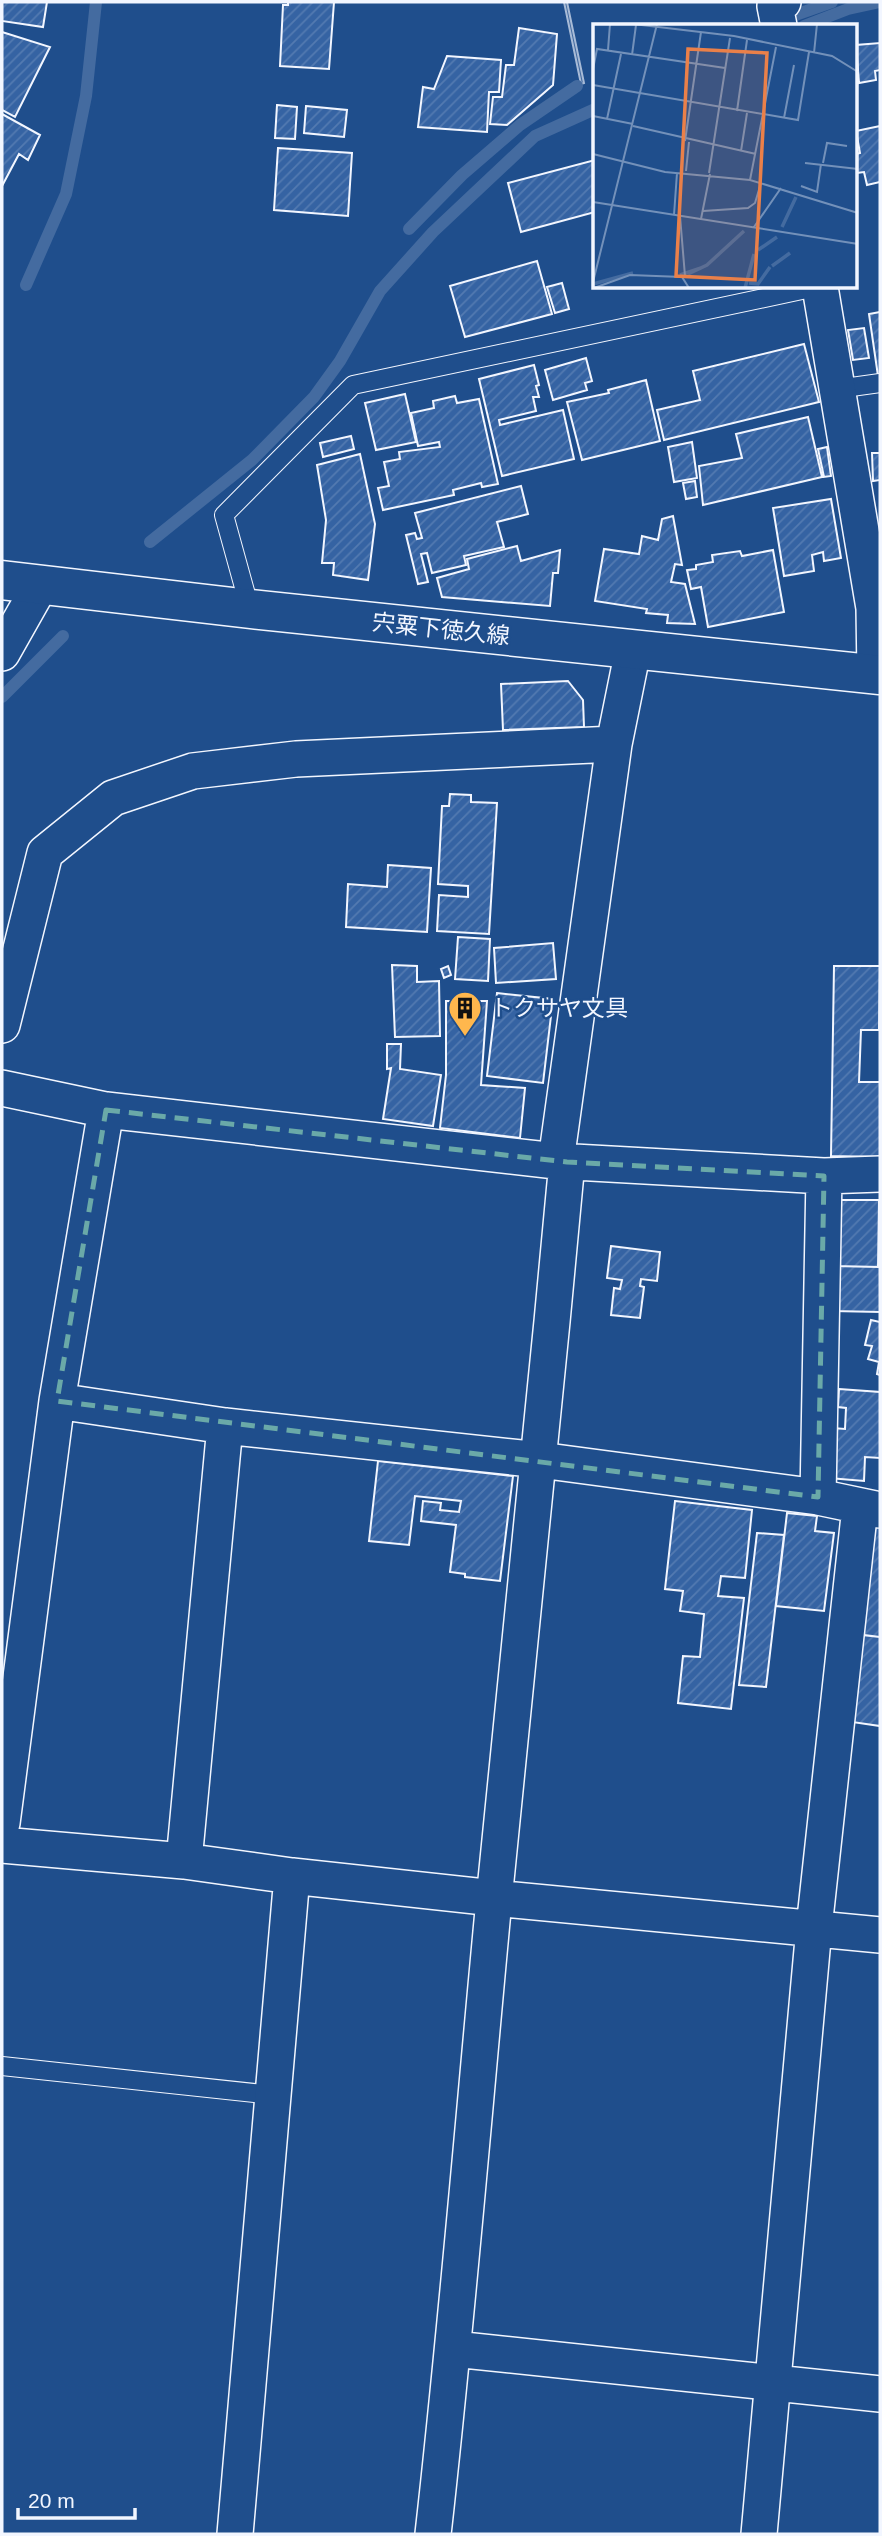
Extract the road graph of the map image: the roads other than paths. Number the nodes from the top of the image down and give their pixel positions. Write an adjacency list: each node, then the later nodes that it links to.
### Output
1 (783, 2): 2 (street)
2 (779, 24)
3 (809, 289): 9 (lane)
4 (818, 289): 6 (street)
5 (880, 383): 6 (lane)
6 (837, 389): 12 (street)
7 (2, 580): 8 (main road, 宍粟下徳久線)
8 (41, 584): 9 (main road, 宍粟下徳久線); 11 (street)
9 (250, 609): 10 (main road, 宍粟下徳久線)
10 (633, 650): 12 (main road, 宍粟下徳久線); 13 (street)
11 (2, 653)
12 (878, 675)
13 (614, 744): 14 (street); 17 (street)
14 (2, 1025)
15 (2, 1088): 16 (street)
16 (106, 1110): 17 (street); 20 (street)
17 (562, 1161): 19 (street); 22 (street)
18 (880, 1174): 19 (street)
19 (824, 1176): 23 (street)
20 (57, 1401): 21 (street); 25 (street)
21 (225, 1426): 22 (street); 27 (street)
22 (540, 1460): 23 (street); 29 (street)
23 (818, 1497): 24 (street)
24 (870, 1509): 30 (street)
25 (2, 1823)
26 (2, 1845): 27 (street)
27 (184, 1861): 28 (street)
28 (292, 1875): 29 (street); 33 (street)
29 (494, 1898): 30 (street); 34 (street)
30 (814, 1927): 31 (street); 35 (street)
31 (880, 1935)
32 (2, 2066): 33 (lane)
33 (273, 2095): 37 (street)
34 (454, 2349): 35 (street); 38 (street)
35 (774, 2383): 36 (street); 39 (street)
36 (880, 2394)
37 (235, 2534)
38 (433, 2534)
39 (759, 2534)

